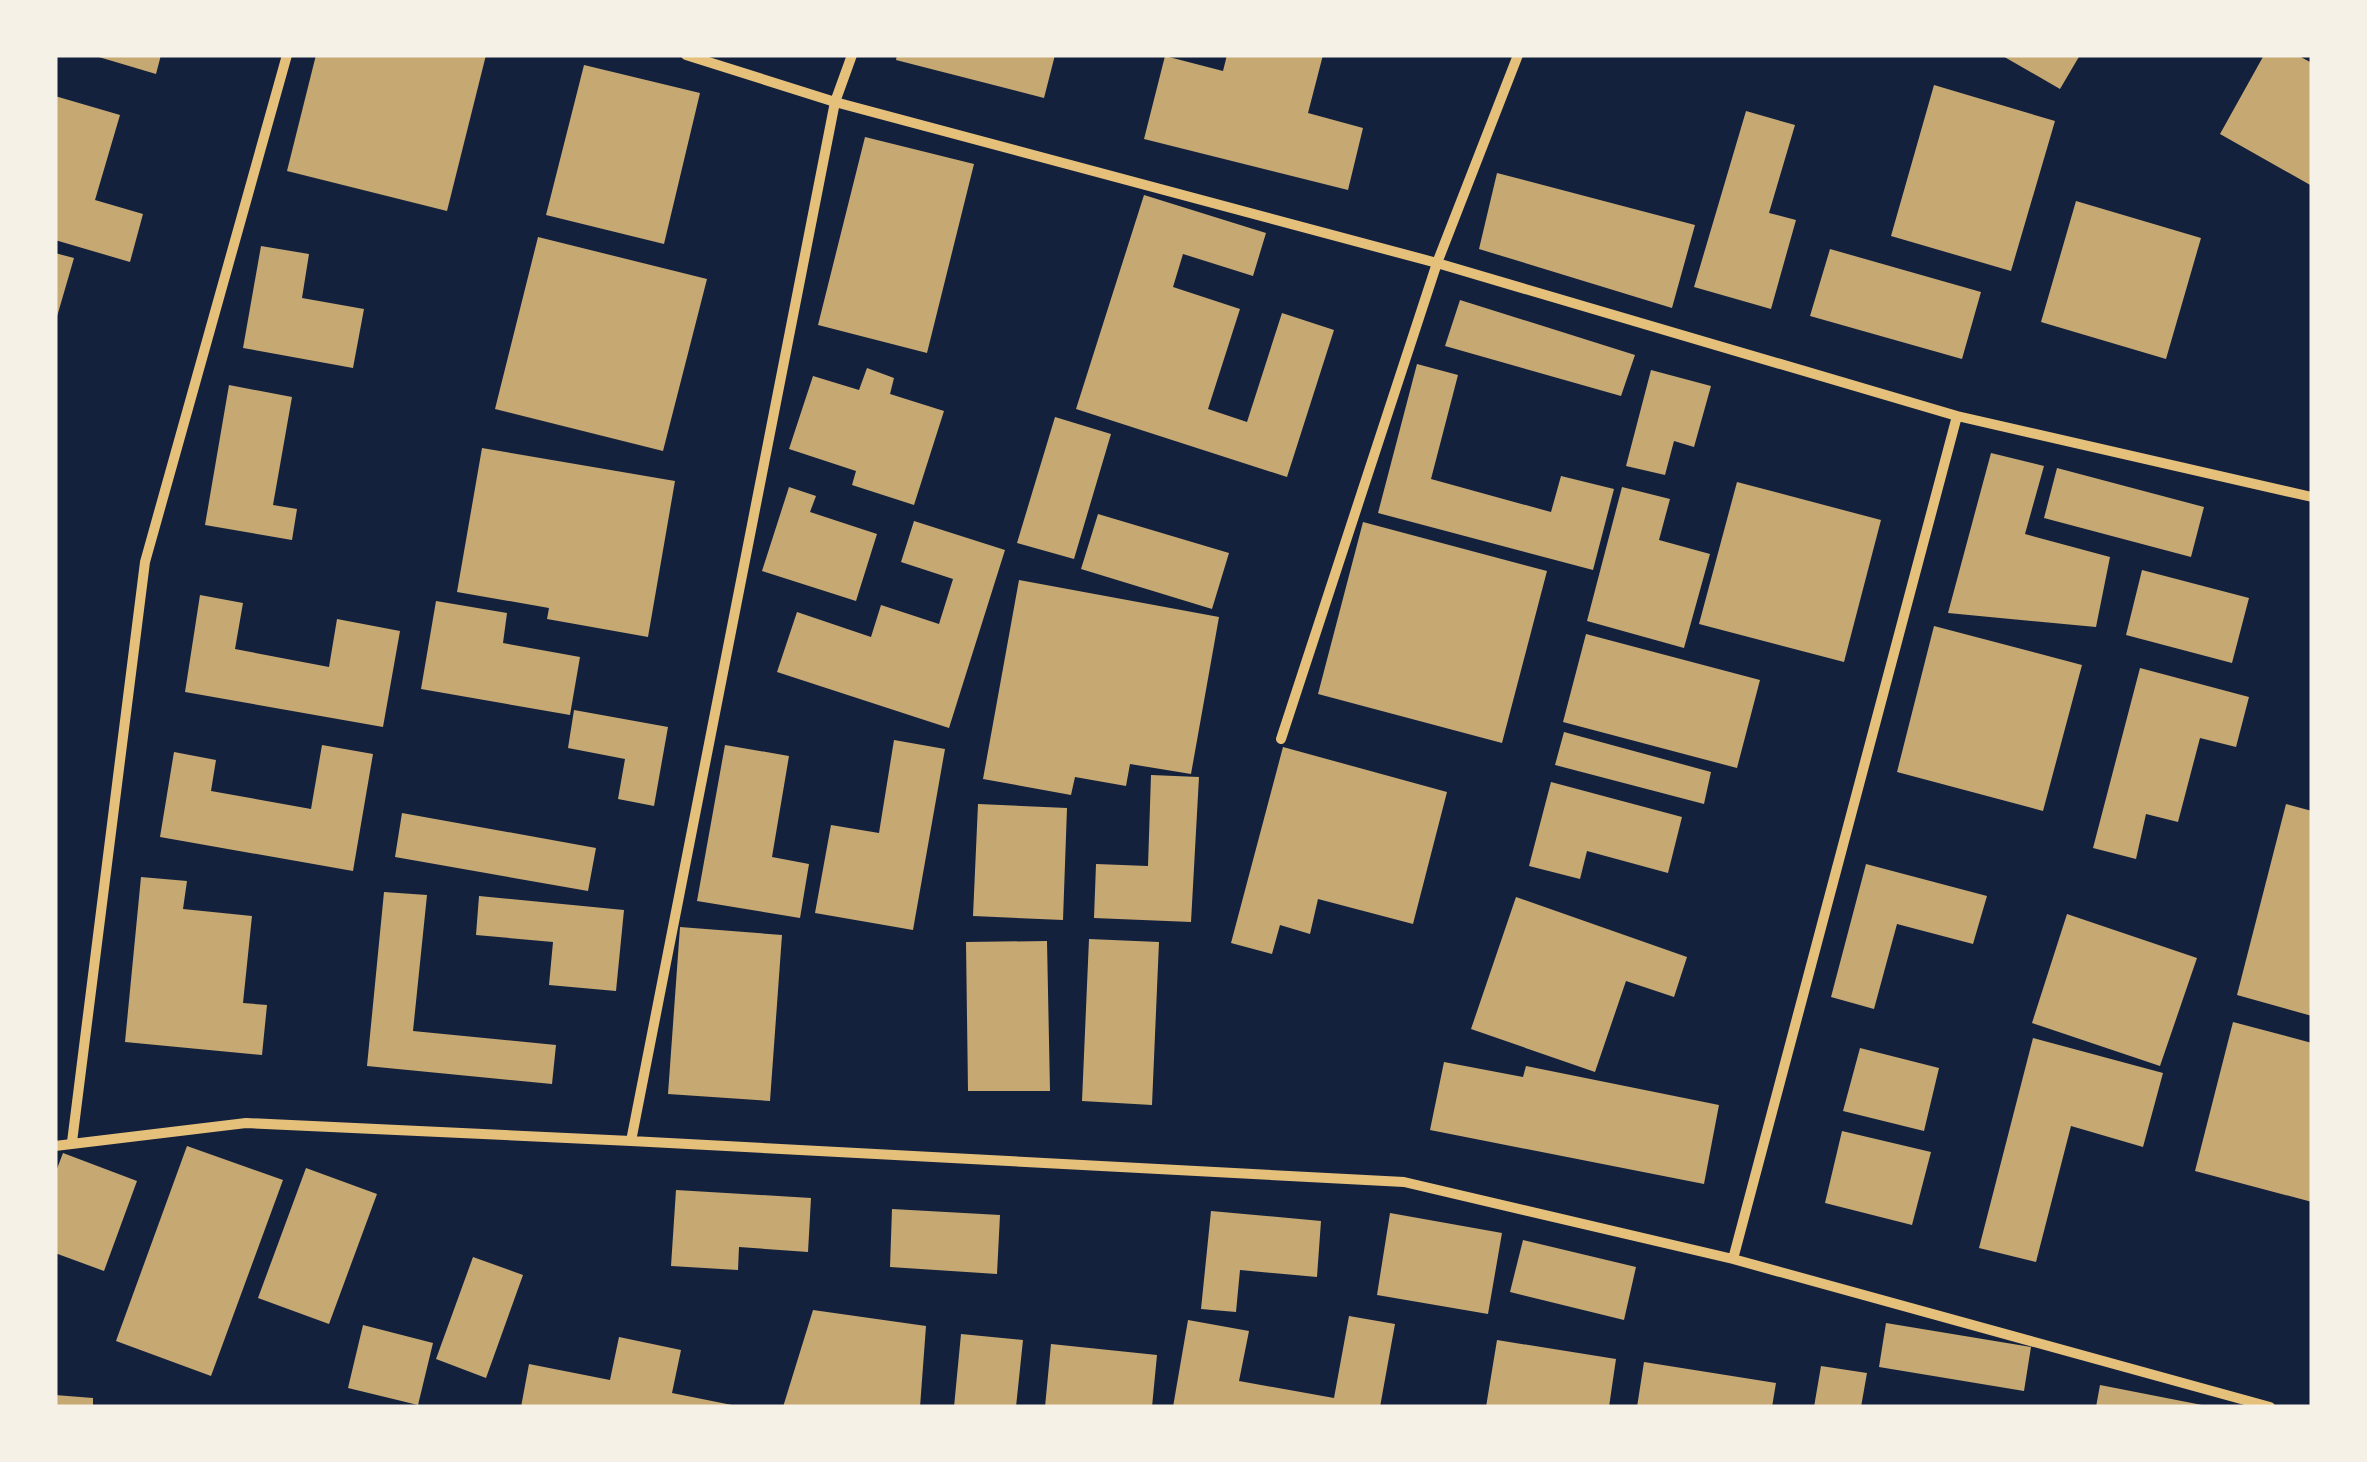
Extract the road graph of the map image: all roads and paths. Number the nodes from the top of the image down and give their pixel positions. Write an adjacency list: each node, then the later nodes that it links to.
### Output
1 (287, 55): 11 (street)
2 (686, 55): 5 (street)
3 (852, 55): 5 (street)
4 (1518, 55): 6 (street)
5 (834, 102): 6 (street); 10 (street)
6 (1436, 263): 7 (street); 9 (street)
7 (1957, 416): 8 (street); 13 (street)
8 (2312, 497)
9 (1281, 739)
10 (630, 1141): 11 (street); 13 (street)
11 (72, 1142): 12 (street)
12 (55, 1146)
13 (1733, 1259): 14 (street)
14 (2270, 1407)

